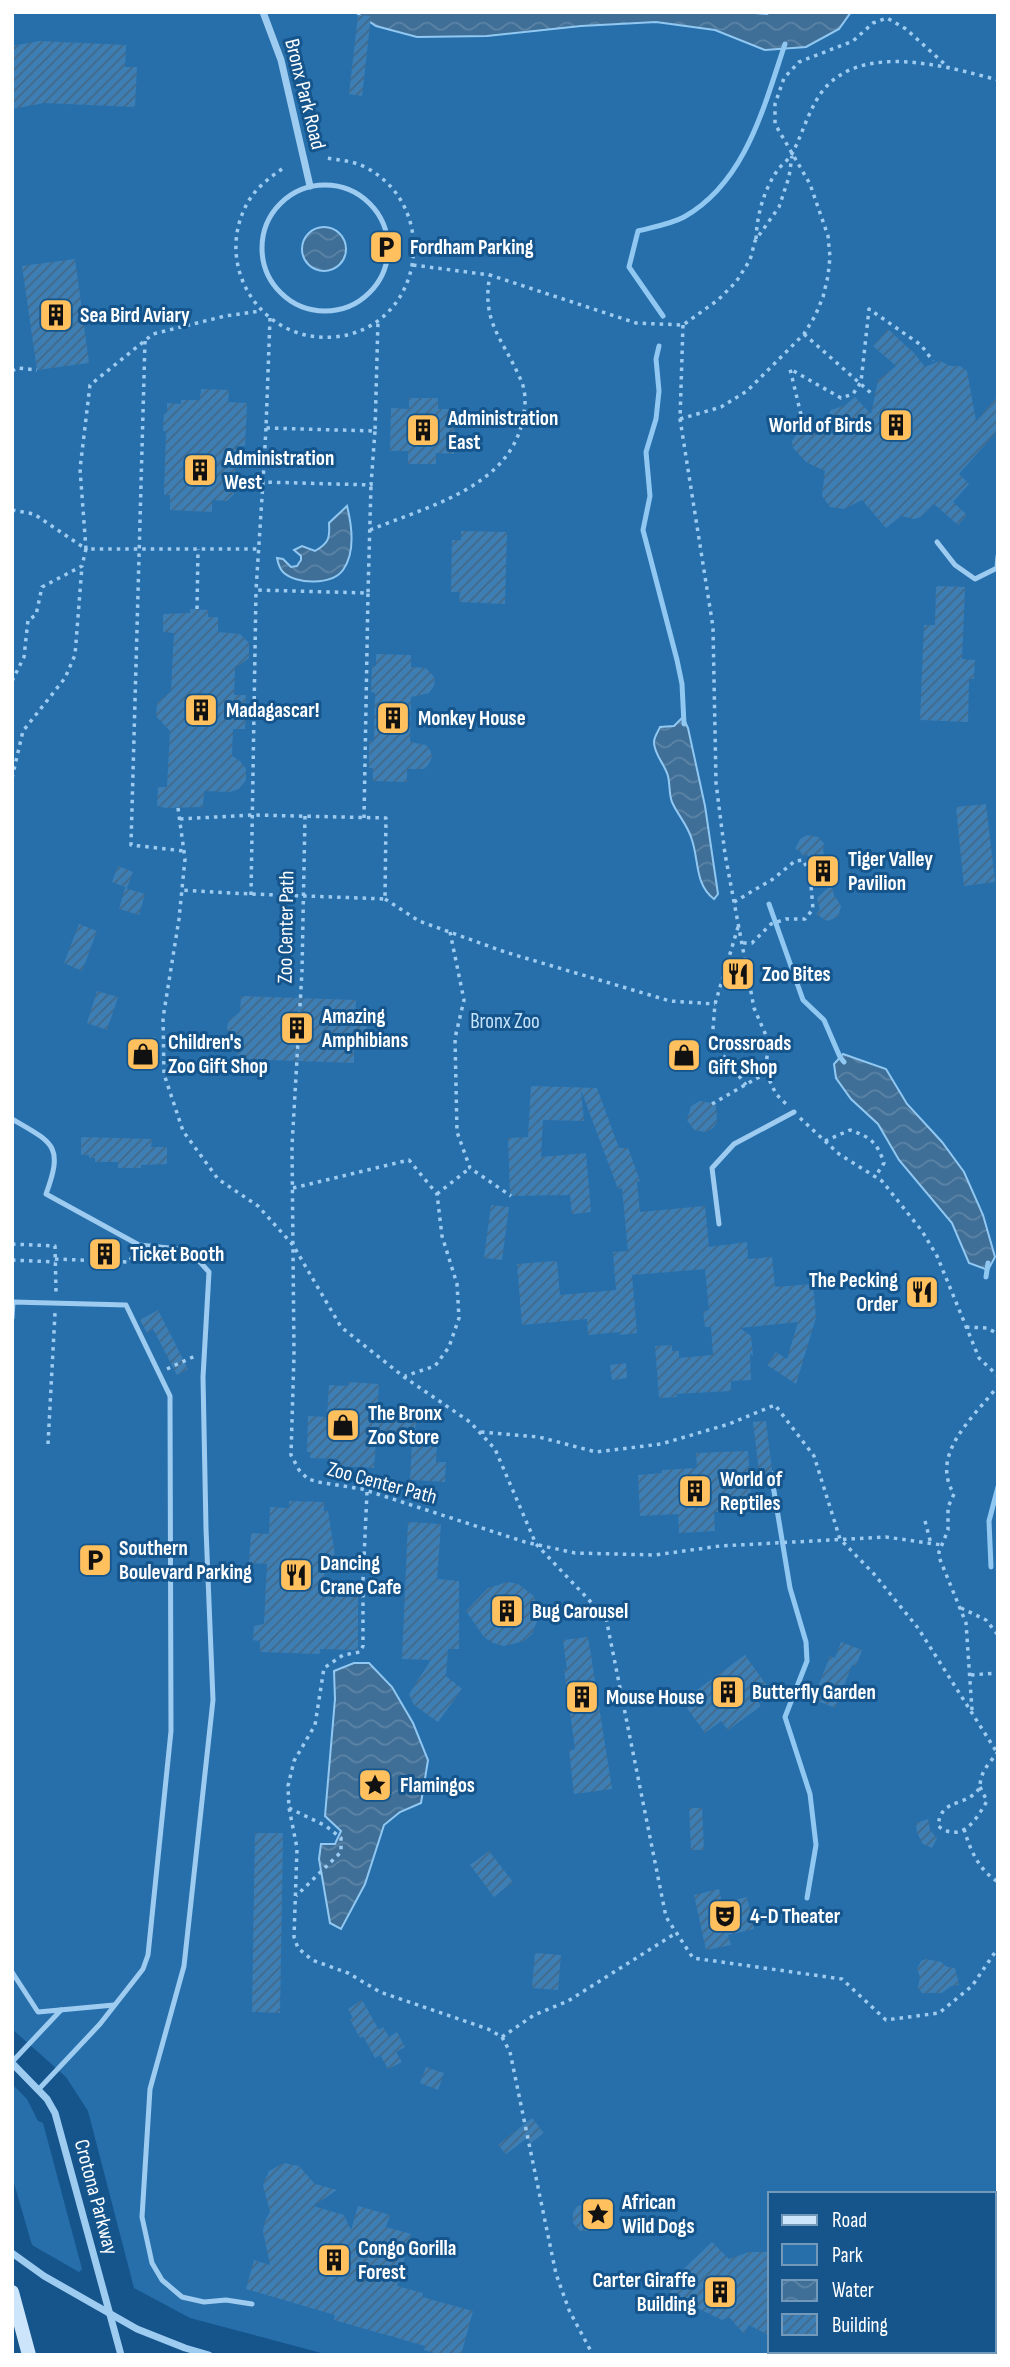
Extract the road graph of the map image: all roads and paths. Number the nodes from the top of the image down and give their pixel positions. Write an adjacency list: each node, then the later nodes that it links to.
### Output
1 (263, 12): 7 (street, Bronx Park Road)
2 (949, 68): 3 (path); 4 (path); 4 (path)
3 (998, 80)
4 (792, 153): 8 (path); 8 (path); 15 (path)
5 (326, 158): 9 (path)
6 (282, 169): 11 (path)
7 (310, 186): 7 (lane)
8 (755, 242): 14 (path)
9 (413, 265): 10 (path); 13 (path)
10 (490, 275): 14 (path); 29 (path)
11 (261, 311): 12 (path); 16 (path)
12 (270, 317): 13 (path); 23 (path)
13 (378, 320): 24 (path)
14 (682, 325): 22 (path)
15 (804, 334): 20 (path); 22 (path)
16 (145, 341): 31 (path); 32 (path)
17 (933, 361): 20 (path)
18 (37, 370): 19 (path)
19 (12, 372)
20 (861, 382): 21 (path); 25 (path)
21 (872, 394)
22 (680, 419): 52 (path)
23 (266, 428): 24 (path); 26 (path)
24 (375, 431): 27 (path)
25 (805, 431)
26 (263, 482): 27 (path); 34 (path)
27 (371, 485): 29 (path)
28 (12, 510): 31 (path)
29 (370, 530): 38 (path)
30 (937, 542): 35 (lane)
31 (86, 549): 32 (path); 36 (path)
32 (139, 549): 33 (path); 47 (path)
33 (198, 549): 34 (path); 39 (path)
34 (257, 549): 37 (path)
35 (998, 556)
36 (82, 566): 40 (path); 41 (path)
37 (256, 590): 38 (path); 43 (path)
38 (368, 593): 45 (path)
39 (197, 609)
40 (12, 681)
41 (12, 778)
42 (178, 808): 46 (path)
43 (252, 815): 44 (path); 46 (path); 49 (path)
44 (304, 816): 45 (path); 50 (path, Zoo Center Path)
45 (364, 818): 51 (path)
46 (180, 819): 47 (path)
47 (184, 851): 48 (path)
48 (182, 890): 49 (path); 71 (path)
49 (251, 895): 50 (path)
50 (302, 895): 51 (path); 65 (path, Zoo Center Path)
51 (385, 900): 54 (path)
52 (734, 902): 53 (path); 55 (path)
53 (738, 925): 55 (path); 56 (path)
54 (450, 932): 56 (path); 63 (path)
55 (742, 943): 57 (path)
56 (715, 1004): 58 (path)
57 (766, 1073): 58 (path); 60 (path)
58 (746, 1085): 59 (path)
59 (712, 1104)
60 (794, 1112): 62 (path); 68 (lane)
61 (12, 1119): 70 (lane)
62 (825, 1141): 64 (path); 64 (path)
63 (470, 1168): 66 (path); 67 (path)
64 (875, 1177): 76 (path)
65 (293, 1188): 66 (path); 71 (path, Zoo Center Path)
66 (437, 1194): 81 (path)
67 (511, 1196)
68 (719, 1224)
69 (12, 1244): 73 (path)
70 (139, 1245): 73 (path); 78 (lane)
71 (293, 1245): 81 (path); 85 (path, Zoo Center Path)
72 (12, 1260): 73 (path)
73 (55, 1260): 74 (path)
74 (56, 1303): 75 (lane); 79 (lane); 84 (path)
75 (12, 1318)
76 (966, 1327): 77 (path); 80 (path)
77 (998, 1334)
78 (205, 1351): 79 (path); 112 (lane)
79 (159, 1373): 105 (lane)
80 (998, 1376)
81 (404, 1377): 83 (path)
82 (998, 1387): 90 (path)
83 (479, 1432): 87 (path); 88 (path)
84 (48, 1444)
85 (367, 1491): 88 (path, Zoo Center Path); 98 (path)
86 (925, 1521): 89 (path)
87 (840, 1539): 88 (path, Zoo Center Path); 89 (path, Zoo Center Path); 95 (path)
88 (536, 1544): 102 (path)
89 (931, 1544): 90 (path, Zoo Center Path)
90 (942, 1545): 91 (path)
91 (961, 1608): 92 (path); 94 (path)
92 (998, 1635)
93 (998, 1673): 94 (path)
94 (971, 1675): 95 (path)
95 (972, 1712): 96 (path)
96 (997, 1753): 97 (path)
97 (980, 1787): 99 (path); 99 (path)
98 (289, 1808): 101 (path); 101 (path)
99 (964, 1829): 100 (path)
100 (998, 1882)
101 (295, 1896): 107 (path)
102 (676, 1933): 103 (path); 107 (path)
103 (998, 1948)
104 (12, 1972): 106 (lane)
105 (114, 2005): 106 (lane); 109 (lane)
106 (61, 2010): 108 (lane)
107 (502, 2038): 117 (path)
108 (12, 2062): 109 (street, Crotona Parkway)
109 (38, 2090): 113 (street, Crotona Parkway)
110 (12, 2253): 113 (street)
111 (13, 2298): 114 (main road)
112 (252, 2304)
113 (109, 2311): 115 (street, Crotona Parkway); 116 (street)
114 (29, 2355)
115 (121, 2355)
116 (209, 2355)
117 (593, 2355)

